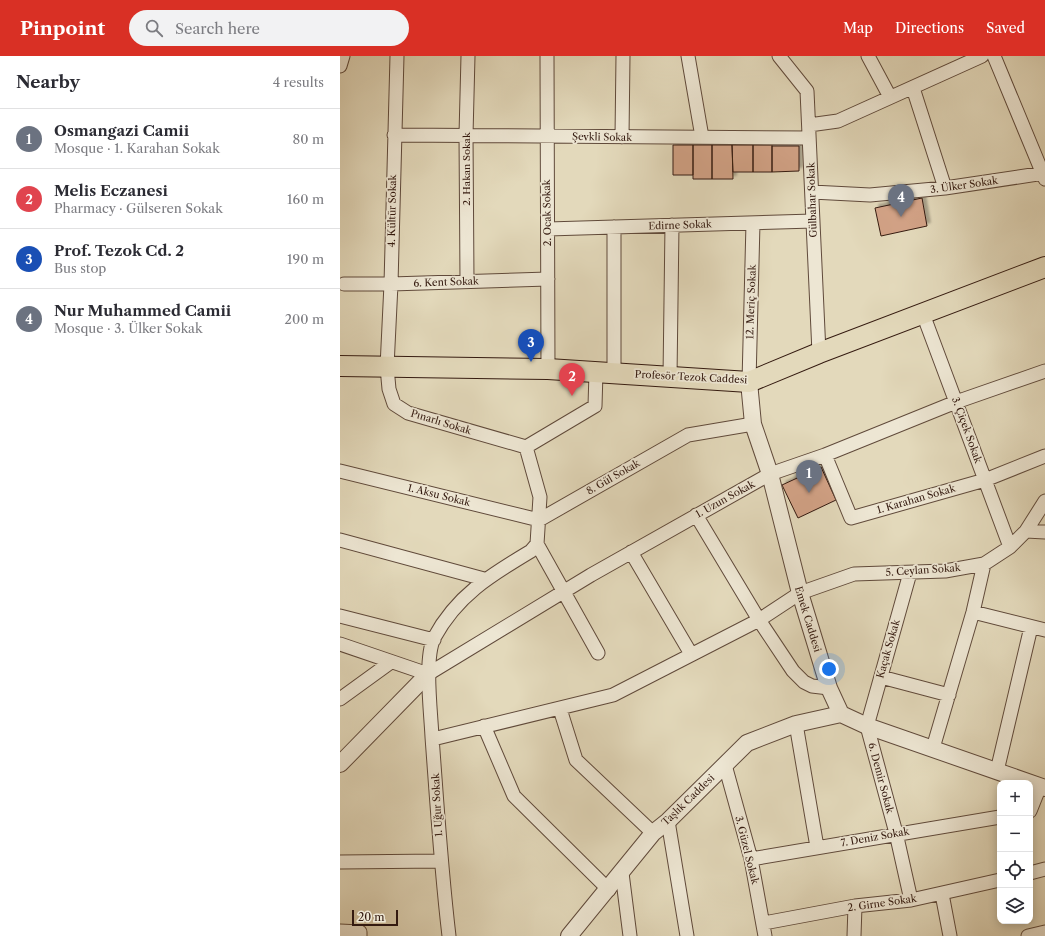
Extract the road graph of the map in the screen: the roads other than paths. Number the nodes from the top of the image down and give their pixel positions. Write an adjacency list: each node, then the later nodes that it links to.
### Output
1 (343, 56): 11 (street)
2 (397, 56): 15 (street, 4. Kültür Sokak)
3 (468, 56): 16 (street, 2. Hakan Sokak)
4 (547, 56): 17 (street, 2. Ocak Sokak)
5 (623, 56): 18 (street)
6 (688, 56): 19 (street)
7 (779, 56): 14 (street, Gülbahar Sokak)
8 (868, 56): 13 (street)
9 (982, 56): 12 (street)
10 (994, 56): 21 (street)
11 (340, 66)
12 (913, 88): 13 (street); 22 (street)
13 (890, 97): 14 (street)
14 (809, 125): 20 (street, Gülbahar Sokak)
15 (394, 135): 16 (street, Şevkli Sokak); 33 (street, 4. Kültür Sokak)
16 (466, 135): 17 (street, Şevkli Sokak); 31 (street, 2. Hakan Sokak)
17 (547, 136): 18 (street, Şevkli Sokak); 28 (street, 2. Ocak Sokak)
18 (622, 137): 19 (street, Şevkli Sokak)
19 (702, 137): 20 (street, Şevkli Sokak)
20 (809, 138): 23 (street, Gülbahar Sokak)
21 (1044, 175): 22 (street, 3. Ülker Sokak)
22 (945, 188): 23 (street, 3. Ülker Sokak)
23 (812, 192): 24 (street, Gülbahar Sokak)
24 (813, 221): 25 (street, Edirne Sokak); 35 (street, Gülbahar Sokak)
25 (753, 223): 26 (street, Edirne Sokak); 42 (street, 12. Meriç Sokak)
26 (672, 225): 27 (street, Edirne Sokak); 41 (street)
27 (614, 227): 28 (street, Edirne Sokak); 40 (street)
28 (548, 229): 30 (street, 2. Ocak Sokak)
29 (1045, 267): 34 (main road, Profesör Tezok Caddesi)
30 (548, 279): 31 (street, 6. Kent Sokak); 38 (street, 2. Ocak Sokak)
31 (467, 281): 33 (street, 6. Kent Sokak)
32 (344, 284): 33 (street, 6. Kent Sokak)
33 (391, 284): 37 (street, 4. Kültür Sokak)
34 (923, 314): 35 (main road, Profesör Tezok Caddesi); 43 (street, 3. Çiçek Sokak)
35 (819, 353): 42 (main road, Profesör Tezok Caddesi)
36 (340, 366): 37 (main road, Profesör Tezok Caddesi)
37 (387, 367): 38 (main road, Profesör Tezok Caddesi); 45 (street, Pınarlı Sokak)
38 (548, 370): 40 (main road, Profesör Tezok Caddesi)
39 (1045, 371): 43 (street, 1. Uzun Sokak)
40 (605, 372): 41 (main road, Profesör Tezok Caddesi); 45 (street)
41 (670, 377): 42 (main road, Profesör Tezok Caddesi)
42 (749, 382): 44 (street, Emek Caddesi)
43 (956, 402): 46 (street, 1. Uzun Sokak); 50 (street, 3. Çiçek Sokak)
44 (753, 424): 49 (street, Emek Caddesi); 53 (street, 8. Gül Sokak)
45 (526, 447): 53 (street)
46 (825, 455): 49 (street, 1. Uzun Sokak); 50 (street, 1. Karahan Sokak)
47 (1045, 456): 50 (street, 1. Karahan Sokak)
48 (340, 471): 53 (street, 1. Aksu Sokak)
49 (770, 474): 52 (street, 1. Uzun Sokak); 64 (street, Emek Caddesi)
50 (985, 480): 58 (street, 3. Çiçek Sokak)
51 (1045, 502): 54 (street, 5. Ceylan Sokak)
52 (696, 515): 59 (street, 1. Uzun Sokak); 67 (street)
53 (539, 520): 57 (street)
54 (1026, 531): 55 (street); 58 (street, 5. Ceylan Sokak)
55 (1045, 532)
56 (340, 540): 62 (street)
57 (537, 544): 62 (street, 1. Uğur Sokak); 63 (street)
58 (1010, 547): 60 (street, 5. Ceylan Sokak)
59 (631, 552): 63 (street, 1. Uzun Sokak); 73 (street)
60 (984, 564): 61 (street, 5. Ceylan Sokak); 65 (street)
61 (910, 573): 64 (street, 5. Ceylan Sokak); 76 (street, Kaçak Sokak)
62 (484, 579): 70 (street, 1. Uğur Sokak)
63 (564, 592): 72 (street); 75 (street, 1. Uzun Sokak)
64 (800, 593): 67 (street, 5. Ceylan Sokak); 77 (street, Emek Caddesi)
65 (973, 612): 68 (street); 78 (street)
66 (340, 616): 70 (street)
67 (759, 620): 73 (street, 5. Ceylan Sokak); 77 (street)
68 (1031, 627): 69 (street); 89 (street)
69 (1045, 630)
70 (434, 640): 75 (street, 1. Uğur Sokak)
71 (340, 644): 74 (street)
72 (598, 653)
73 (691, 654): 80 (street, 5. Ceylan Sokak)
74 (391, 662): 75 (street); 79 (street)
75 (428, 674): 85 (street, 1. Uğur Sokak); 87 (street)
76 (880, 677): 78 (street); 84 (street, Kaçak Sokak)
77 (829, 688): 81 (street, Emek Caddesi)
78 (949, 695): 86 (street)
79 (340, 699)
80 (560, 709): 83 (street, 5. Ceylan Sokak); 94 (street)
81 (841, 714): 82 (street, Taşlık Caddesi); 84 (street)
82 (796, 724): 88 (street, Taşlık Caddesi); 96 (street)
83 (484, 726): 85 (street, 5. Ceylan Sokak); 104 (street)
84 (867, 726): 86 (street); 95 (street, 6. Demir Sokak)
85 (433, 739): 98 (street, 1. Uğur Sokak)
86 (933, 748): 89 (street)
87 (340, 764)
88 (725, 766): 93 (street, Taşlık Caddesi); 97 (street, 3. Güzel Sokak)
89 (997, 771): 90 (street)
90 (1043, 787): 91 (street)
91 (1033, 805)
92 (997, 817): 95 (street, 7. Deniz Sokak)
93 (668, 821): 94 (street, Taşlık Caddesi); 115 (street)
94 (653, 833): 102 (street, Taşlık Caddesi)
95 (896, 833): 96 (street, 7. Deniz Sokak); 106 (street, 6. Demir Sokak)
96 (817, 847): 97 (street, 7. Deniz Sokak)
97 (751, 859): 108 (street, 3. Güzel Sokak)
98 (440, 861): 99 (street); 112 (street, 1. Uğur Sokak)
99 (340, 862)
100 (1045, 869): 101 (street)
101 (1033, 872)
102 (622, 873): 104 (street, Taşlık Caddesi); 114 (street)
103 (997, 881): 105 (street, 2. Girne Sokak)
104 (608, 890): 113 (street, Taşlık Caddesi)
105 (942, 894): 106 (street, 2. Girne Sokak); 118 (street)
106 (911, 900): 107 (street, 2. Girne Sokak)
107 (855, 906): 108 (street, 2. Girne Sokak); 117 (street)
108 (764, 922): 116 (street, 3. Güzel Sokak)
109 (340, 931): 111 (street)
110 (1045, 932): 119 (street)
111 (360, 936)
112 (449, 936)
113 (569, 936)
114 (630, 936)
115 (687, 936)
116 (765, 936)
117 (854, 936)
118 (950, 936)
119 (1028, 936)

